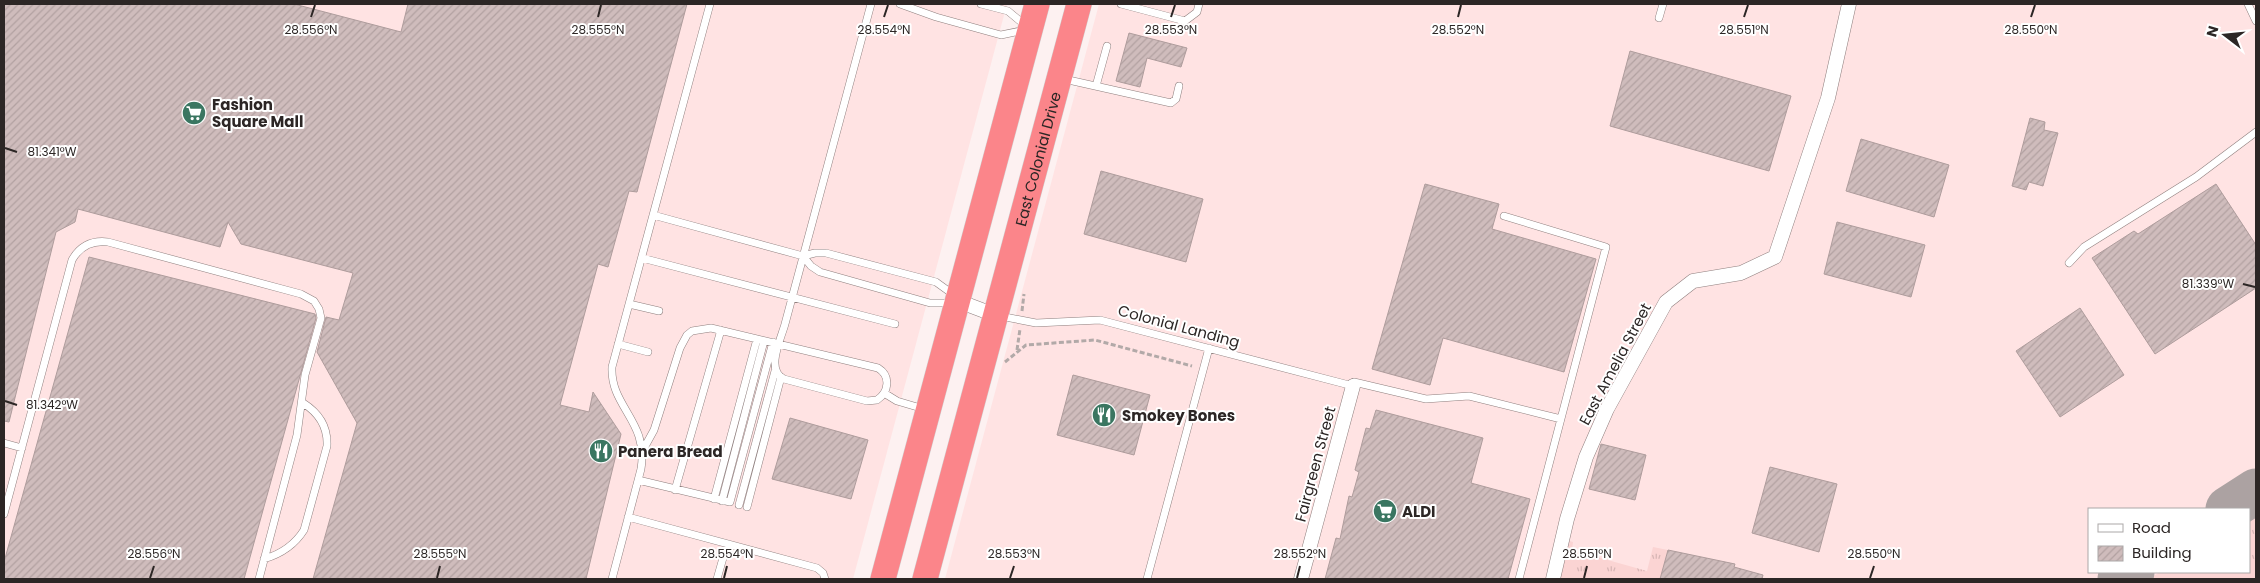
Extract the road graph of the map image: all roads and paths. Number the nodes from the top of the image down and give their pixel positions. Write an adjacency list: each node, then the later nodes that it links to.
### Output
1 (710, 4): 20 (lane)
2 (871, 4): 22 (lane)
3 (900, 4): 14 (lane)
4 (981, 4): 14 (lane)
5 (1037, 4): 14 (highway)
6 (1079, 4): 16 (highway, East Colonial Drive)
7 (1121, 4): 8 (lane)
8 (1199, 4)
9 (1663, 4): 12 (lane)
10 (1849, 4): 68 (street, East Amelia Street)
11 (2248, 4): 13 (lane)
12 (1659, 18)
13 (2256, 21)
14 (1031, 29): 26 (highway)
15 (1107, 46): 17 (lane)
16 (1059, 78): 17 (lane); 29 (highway, East Colonial Drive)
17 (1096, 86): 18 (lane)
18 (1179, 86)
19 (2256, 132): 24 (lane)
20 (653, 215): 22 (lane); 23 (lane)
21 (1504, 216): 45 (lane)
22 (803, 256): 25 (lane); 26 (lane); 26 (lane)
23 (642, 258): 25 (lane); 27 (lane)
24 (2069, 263)
25 (792, 297): 30 (lane); 33 (lane)
26 (958, 301): 29 (street); 44 (highway)
27 (629, 304): 28 (lane); 34 (lane)
28 (659, 312)
29 (995, 315): 35 (lane, Colonial Landing); 64 (highway, East Colonial Drive)
30 (895, 324)
31 (721, 330): 32 (lane); 48 (lane); 50 (lane)
32 (760, 340): 33 (lane); 51 (lane); 52 (lane)
33 (776, 343): 39 (lane); 42 (lane); 52 (lane)
34 (618, 344): 36 (lane); 48 (lane)
35 (1209, 348): 41 (lane, Colonial Landing); 65 (lane)
36 (648, 352)
37 (1192, 366): 38 (path)
38 (999, 367)
39 (775, 371): 40 (lane); 53 (lane)
40 (780, 377): 42 (lane); 54 (lane)
41 (1353, 384): 45 (lane, Colonial Landing); 66 (street, Fairgreen Street)
42 (884, 394): 44 (lane)
43 (303, 403): 47 (lane); 58 (lane); 58 (lane)
44 (929, 410): 63 (highway)
45 (1561, 419): 67 (lane)
46 (4, 443): 47 (lane)
47 (22, 448): 55 (lane)
48 (643, 450): 49 (lane)
49 (638, 480): 50 (lane); 56 (lane)
50 (675, 490): 51 (lane)
51 (714, 499): 52 (lane)
52 (722, 501)
53 (739, 505)
54 (747, 507)
55 (4, 514)
56 (628, 517): 57 (lane); 60 (lane)
57 (727, 544): 61 (lane); 62 (lane)
58 (264, 559): 59 (lane)
59 (259, 579)
60 (612, 579)
61 (717, 579)
62 (825, 579)
63 (883, 579)
64 (925, 579)
65 (1146, 579)
66 (1301, 579)
67 (1519, 579)
68 (1553, 579)

